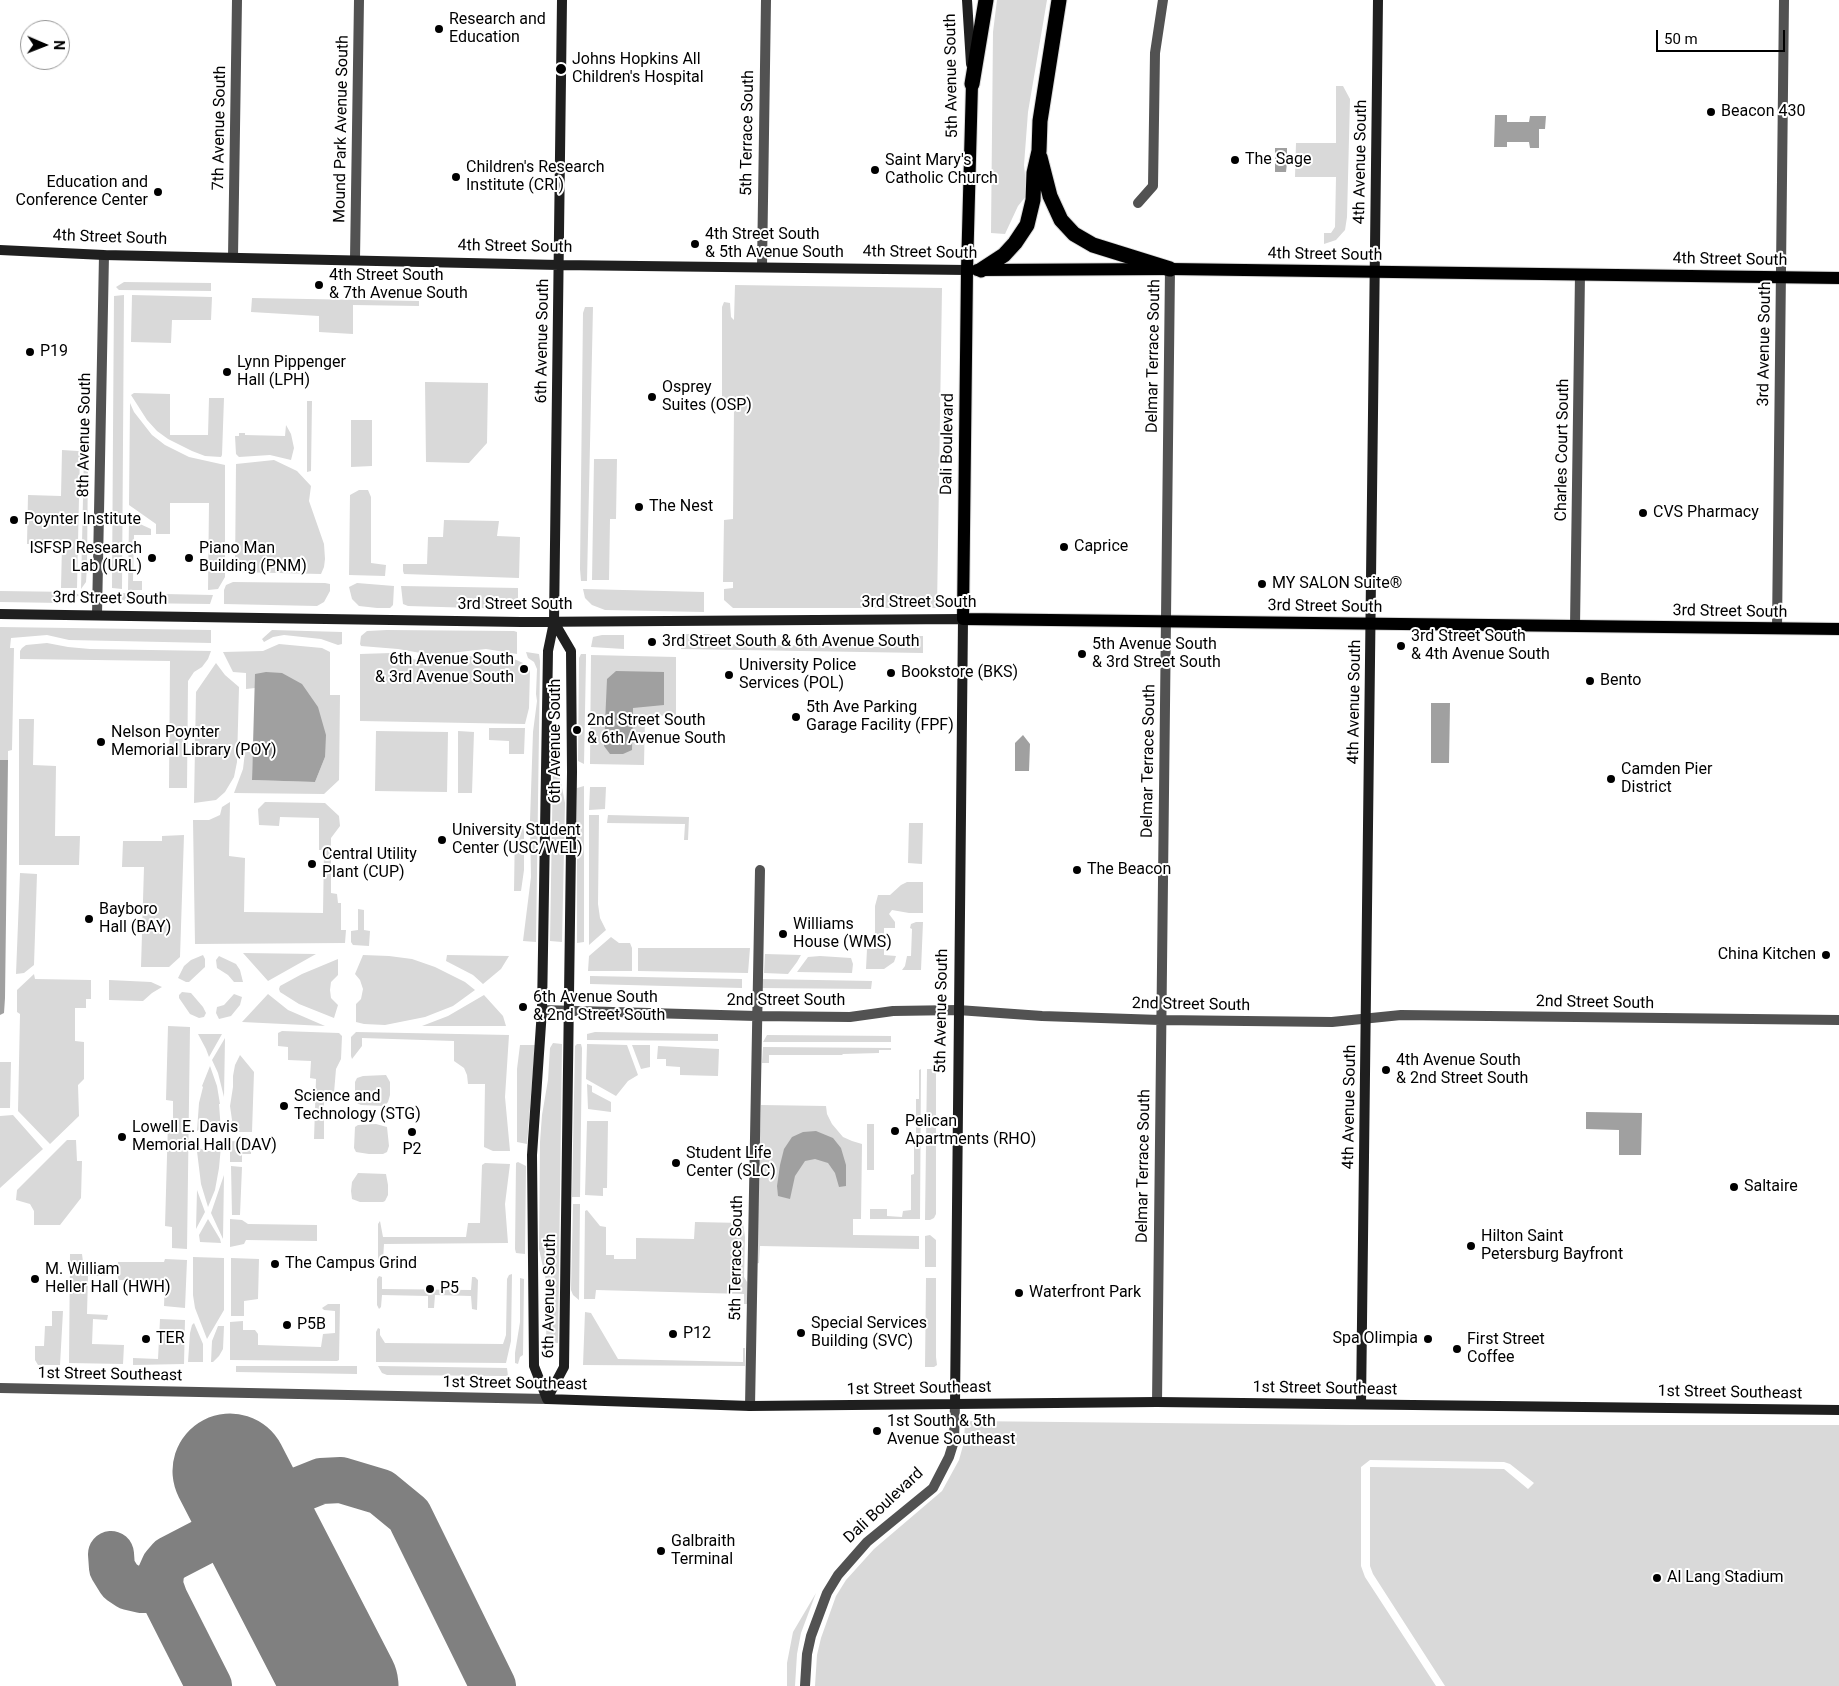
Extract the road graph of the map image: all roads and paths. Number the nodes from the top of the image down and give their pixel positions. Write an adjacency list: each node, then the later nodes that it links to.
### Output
1 (237, 0): 16 (street, 7th Avenue South)
2 (359, 0): 17 (street, Mound Park Avenue South)
3 (562, 0): 18 (street, 6th Avenue South)
4 (766, 0): 19 (street, 5th Terrace South)
5 (967, 0): 11 (street, 5th Avenue South)
6 (986, 0): 11 (highway)
7 (1059, 0): 12 (highway)
8 (1163, 0): 13 (street)
9 (1378, 0): 22 (street, 4th Avenue South)
10 (1784, 0): 24 (street, 3rd Avenue South)
11 (972, 84): 21 (main road, 5th Avenue South)
12 (1038, 151): 20 (highway); 21 (highway)
13 (1138, 203)
14 (0, 250): 15 (street, 4th Street South)
15 (104, 255): 16 (street, 4th Street South); 27 (street, 8th Avenue South)
16 (233, 257): 17 (street, 4th Street South)
17 (355, 259): 18 (street, 4th Street South)
18 (559, 265): 19 (street, 4th Street South); 30 (street, 6th Avenue South)
19 (762, 267): 21 (street, 4th Street South)
20 (1170, 269): 21 (main road, 4th Street South); 22 (main road, 4th Street South); 29 (street, Delmar Terrace South)
21 (974, 270): 28 (main road, Dali Boulevard)
22 (1375, 272): 23 (main road, 4th Street South); 31 (street, 4th Avenue South)
23 (1580, 274): 24 (main road, 4th Street South); 32 (street, Charles Court South)
24 (1781, 277): 25 (main road, 4th Street South); 33 (street, 3rd Avenue South)
25 (1839, 278)
26 (0, 614): 27 (street, 3rd Street South)
27 (97, 615): 30 (street, 3rd Street South)
28 (963, 619): 29 (main road, 3rd Street South); 30 (street, 3rd Street South); 37 (street, 5th Avenue South)
29 (1166, 621): 31 (main road, 3rd Street South); 41 (street, Delmar Terrace South)
30 (554, 622): 36 (street, 6th Avenue South); 38 (street, 6th Avenue South)
31 (1370, 624): 32 (main road, 3rd Street South); 40 (street, 4th Avenue South)
32 (1575, 626): 33 (main road, 3rd Street South)
33 (1777, 628): 34 (main road, 3rd Street South)
34 (1839, 629)
35 (760, 870): 39 (street, 5th Terrace South)
36 (542, 1010): 38 (street, 2nd Street South); 44 (street, 6th Avenue South)
37 (958, 1010): 39 (street, 2nd Street South); 41 (street, 2nd Street South); 46 (street, 5th Avenue South)
38 (569, 1011): 39 (street, 2nd Street South); 44 (street, 6th Avenue South)
39 (756, 1016): 48 (street, 5th Terrace South)
40 (1366, 1019): 41 (street, 2nd Street South); 42 (street, 2nd Street South); 47 (street, 4th Avenue South)
41 (1160, 1020): 45 (street, Delmar Terrace South)
42 (1839, 1020)
43 (0, 1388): 44 (street, 1st Street Southeast)
44 (547, 1400): 48 (street, 1st Street Southeast)
45 (1157, 1402): 46 (street, 1st Street Southeast); 47 (street, 1st Street Southeast)
46 (955, 1403): 48 (street, 1st Street Southeast); 50 (street, Dali Boulevard)
47 (1361, 1404): 49 (street, 1st Street Southeast)
48 (750, 1406)
49 (1839, 1410)
50 (805, 1686)

